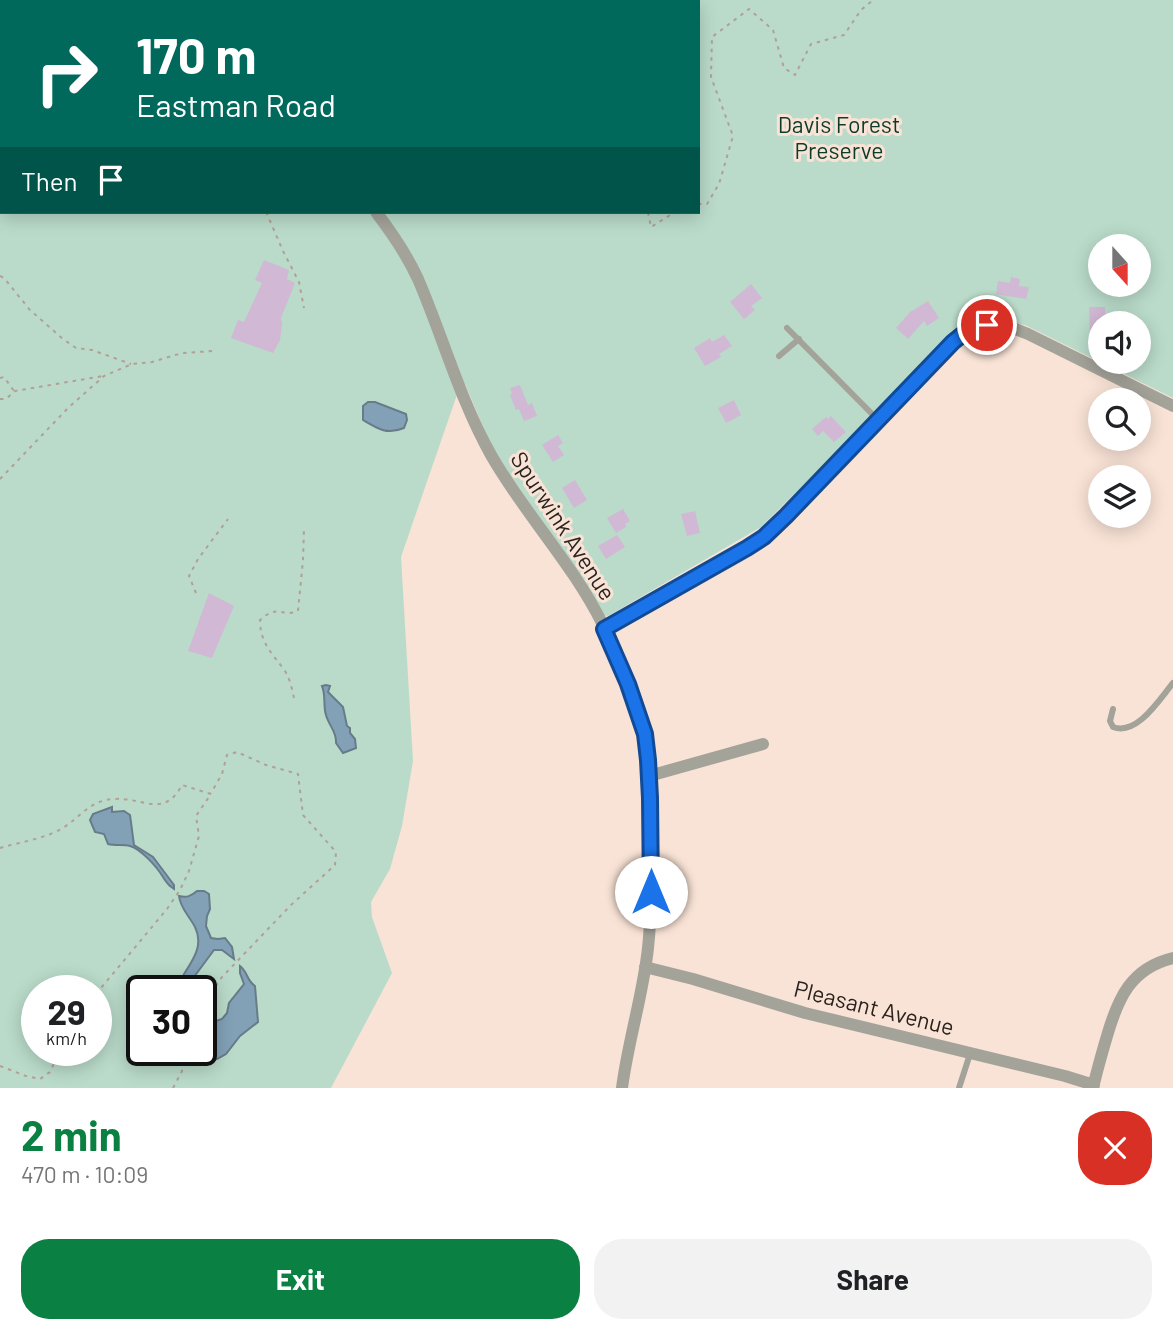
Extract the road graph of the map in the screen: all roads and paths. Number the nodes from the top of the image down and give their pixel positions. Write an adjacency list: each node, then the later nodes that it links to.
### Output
1 (873, 0): 2 (path)
2 (700, 204)
3 (267, 214): 8 (path)
4 (377, 214): 24 (street, Spurwink Avenue)
5 (648, 214): 6 (path)
6 (672, 214)
7 (0, 274): 13 (path)
8 (304, 308)
9 (787, 328): 10 (lane)
10 (799, 339): 12 (lane); 19 (lane)
11 (214, 351): 13 (path)
12 (779, 356)
13 (132, 364): 14 (path)
14 (104, 376): 16 (path); 20 (path)
15 (0, 378): 16 (path)
16 (15, 391): 17 (path)
17 (0, 399)
18 (1173, 406): 19 (street)
19 (878, 420): 24 (street)
20 (0, 480)
21 (228, 519): 23 (path)
22 (304, 528): 26 (path)
23 (196, 593)
24 (604, 629): 29 (street, Spurwink Avenue)
25 (1173, 683): 27 (lane)
26 (294, 698)
27 (1113, 709)
28 (763, 744): 29 (street)
29 (649, 776): 33 (street, Spurwink Avenue)
30 (211, 794): 31 (path); 34 (path); 35 (path)
31 (0, 848)
32 (1173, 958): 40 (street)
33 (645, 967): 36 (street, Pleasant Avenue); 42 (street, Spurwink Avenue)
34 (112, 975)
35 (217, 983)
36 (970, 1054): 40 (street, Pleasant Avenue); 43 (lane)
37 (0, 1066): 38 (path)
38 (53, 1066)
39 (183, 1066): 41 (path)
40 (1093, 1086)
41 (173, 1088)
42 (622, 1088)
43 (959, 1088)

